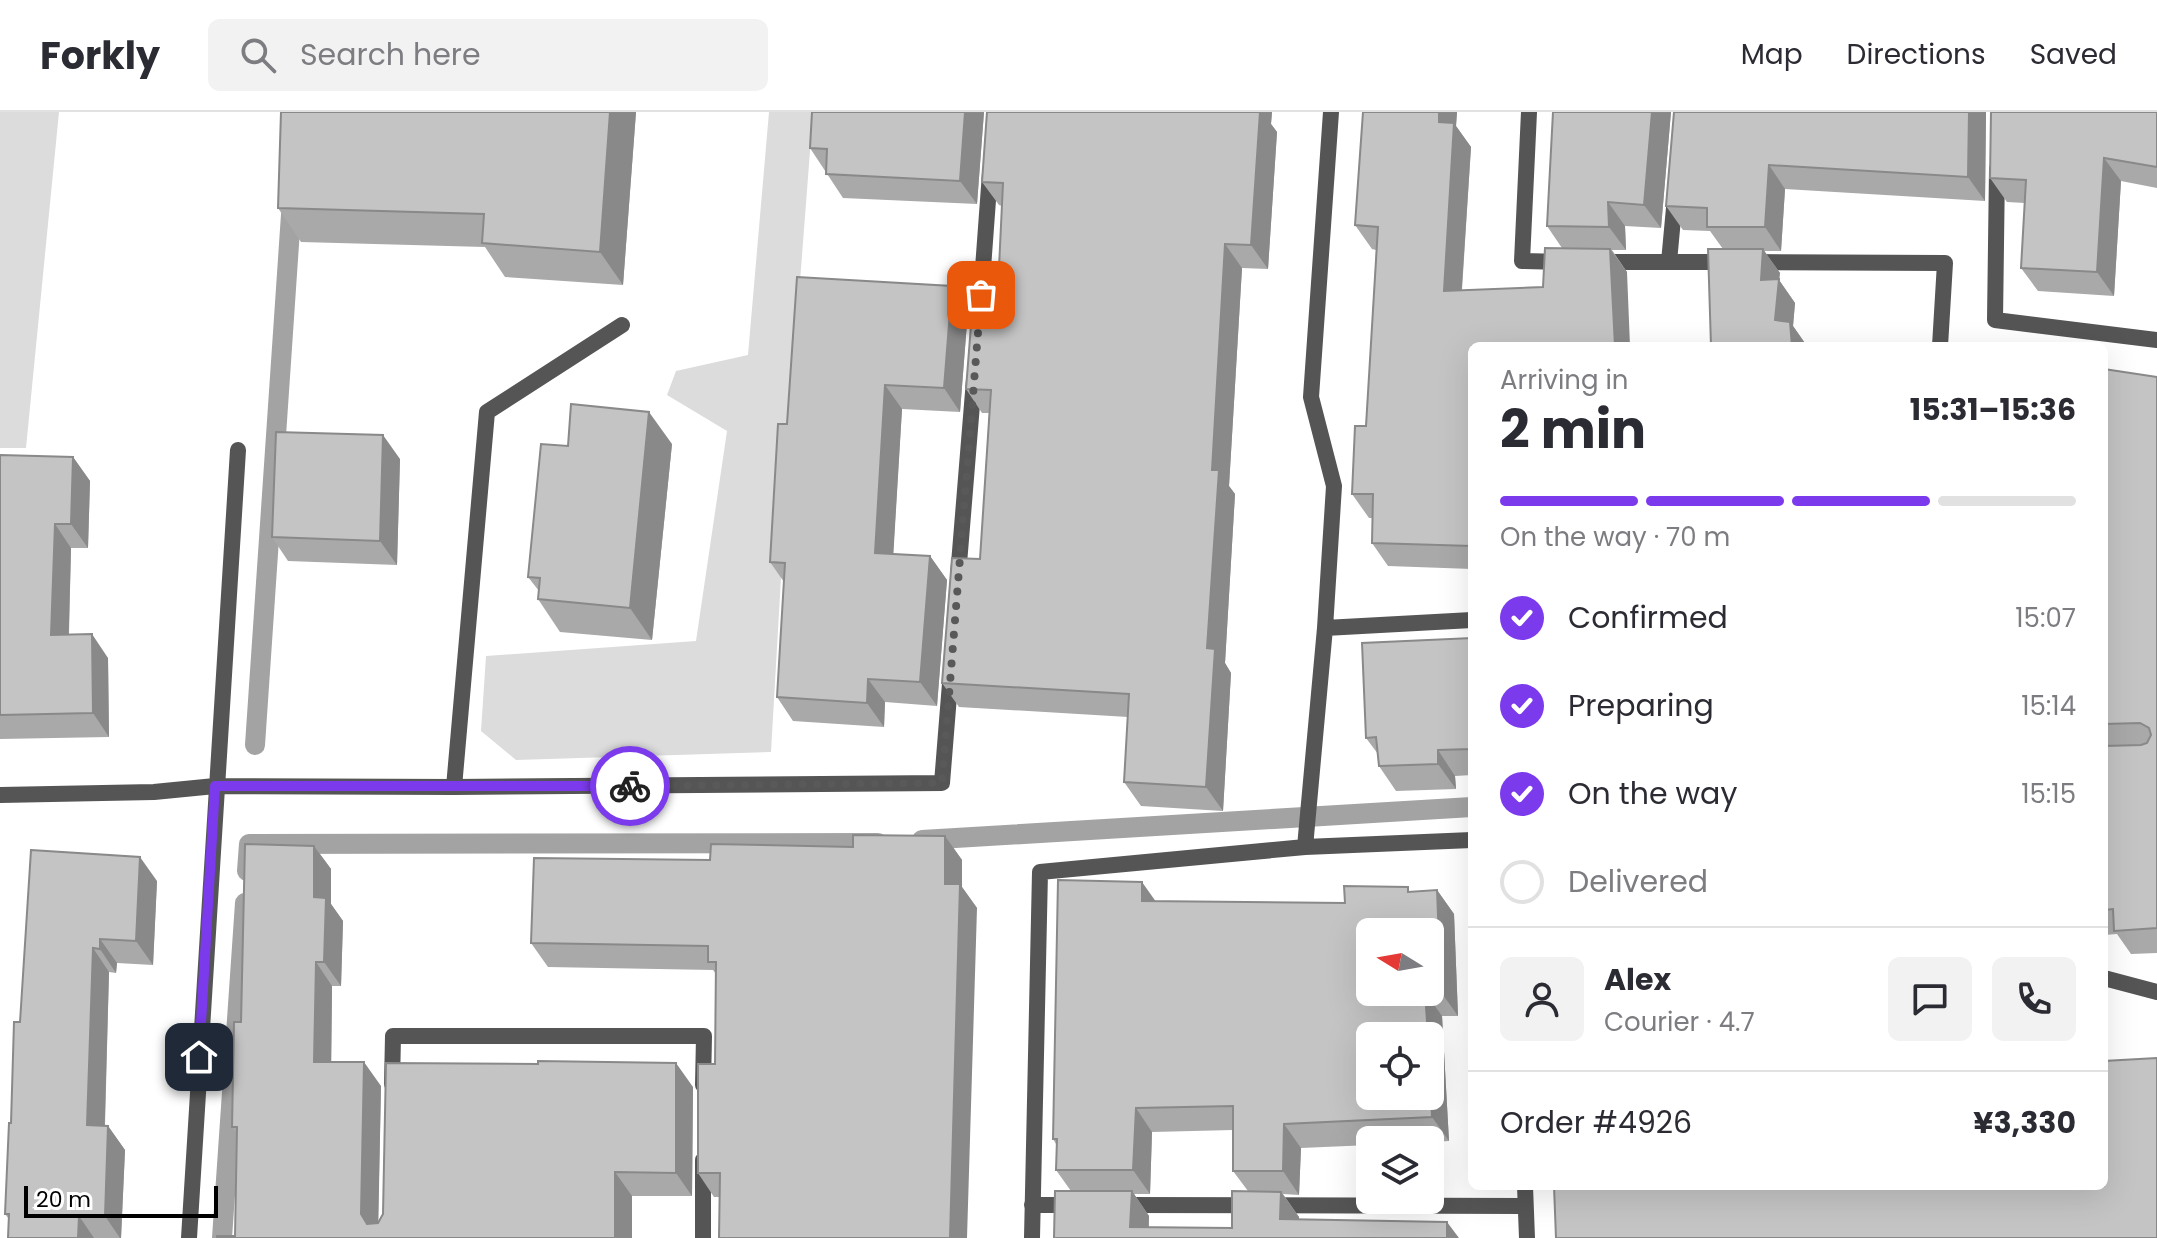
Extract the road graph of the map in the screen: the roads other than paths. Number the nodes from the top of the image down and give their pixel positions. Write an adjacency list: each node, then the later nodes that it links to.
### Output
1 (1331, 112): 15 (street)
2 (1529, 112): 6 (street)
3 (992, 159): 8 (street)
4 (1997, 160): 9 (street)
5 (1676, 187): 6 (street)
6 (1669, 262): 10 (street)
7 (622, 325): 18 (street)
8 (978, 331)
9 (2157, 340)
10 (1940, 342)
11 (975, 362): 13 (street)
12 (238, 450): 17 (street)
13 (957, 596)
14 (1468, 620): 15 (street)
15 (1325, 628): 20 (street)
16 (952, 658): 18 (street)
17 (215, 786): 18 (street); 19 (street); 30 (street)
18 (454, 787)
19 (0, 795)
20 (1305, 840): 21 (street); 28 (street)
21 (1468, 840)
22 (2108, 979): 23 (street)
23 (2157, 992)
24 (392, 1098): 25 (street)
25 (703, 1098)
26 (703, 1145): 31 (street)
27 (1525, 1190): 29 (street)
28 (1032, 1205): 29 (street); 32 (street)
29 (1525, 1206): 33 (street)
30 (189, 1238)
31 (703, 1238)
32 (1032, 1238)
33 (1527, 1238)

